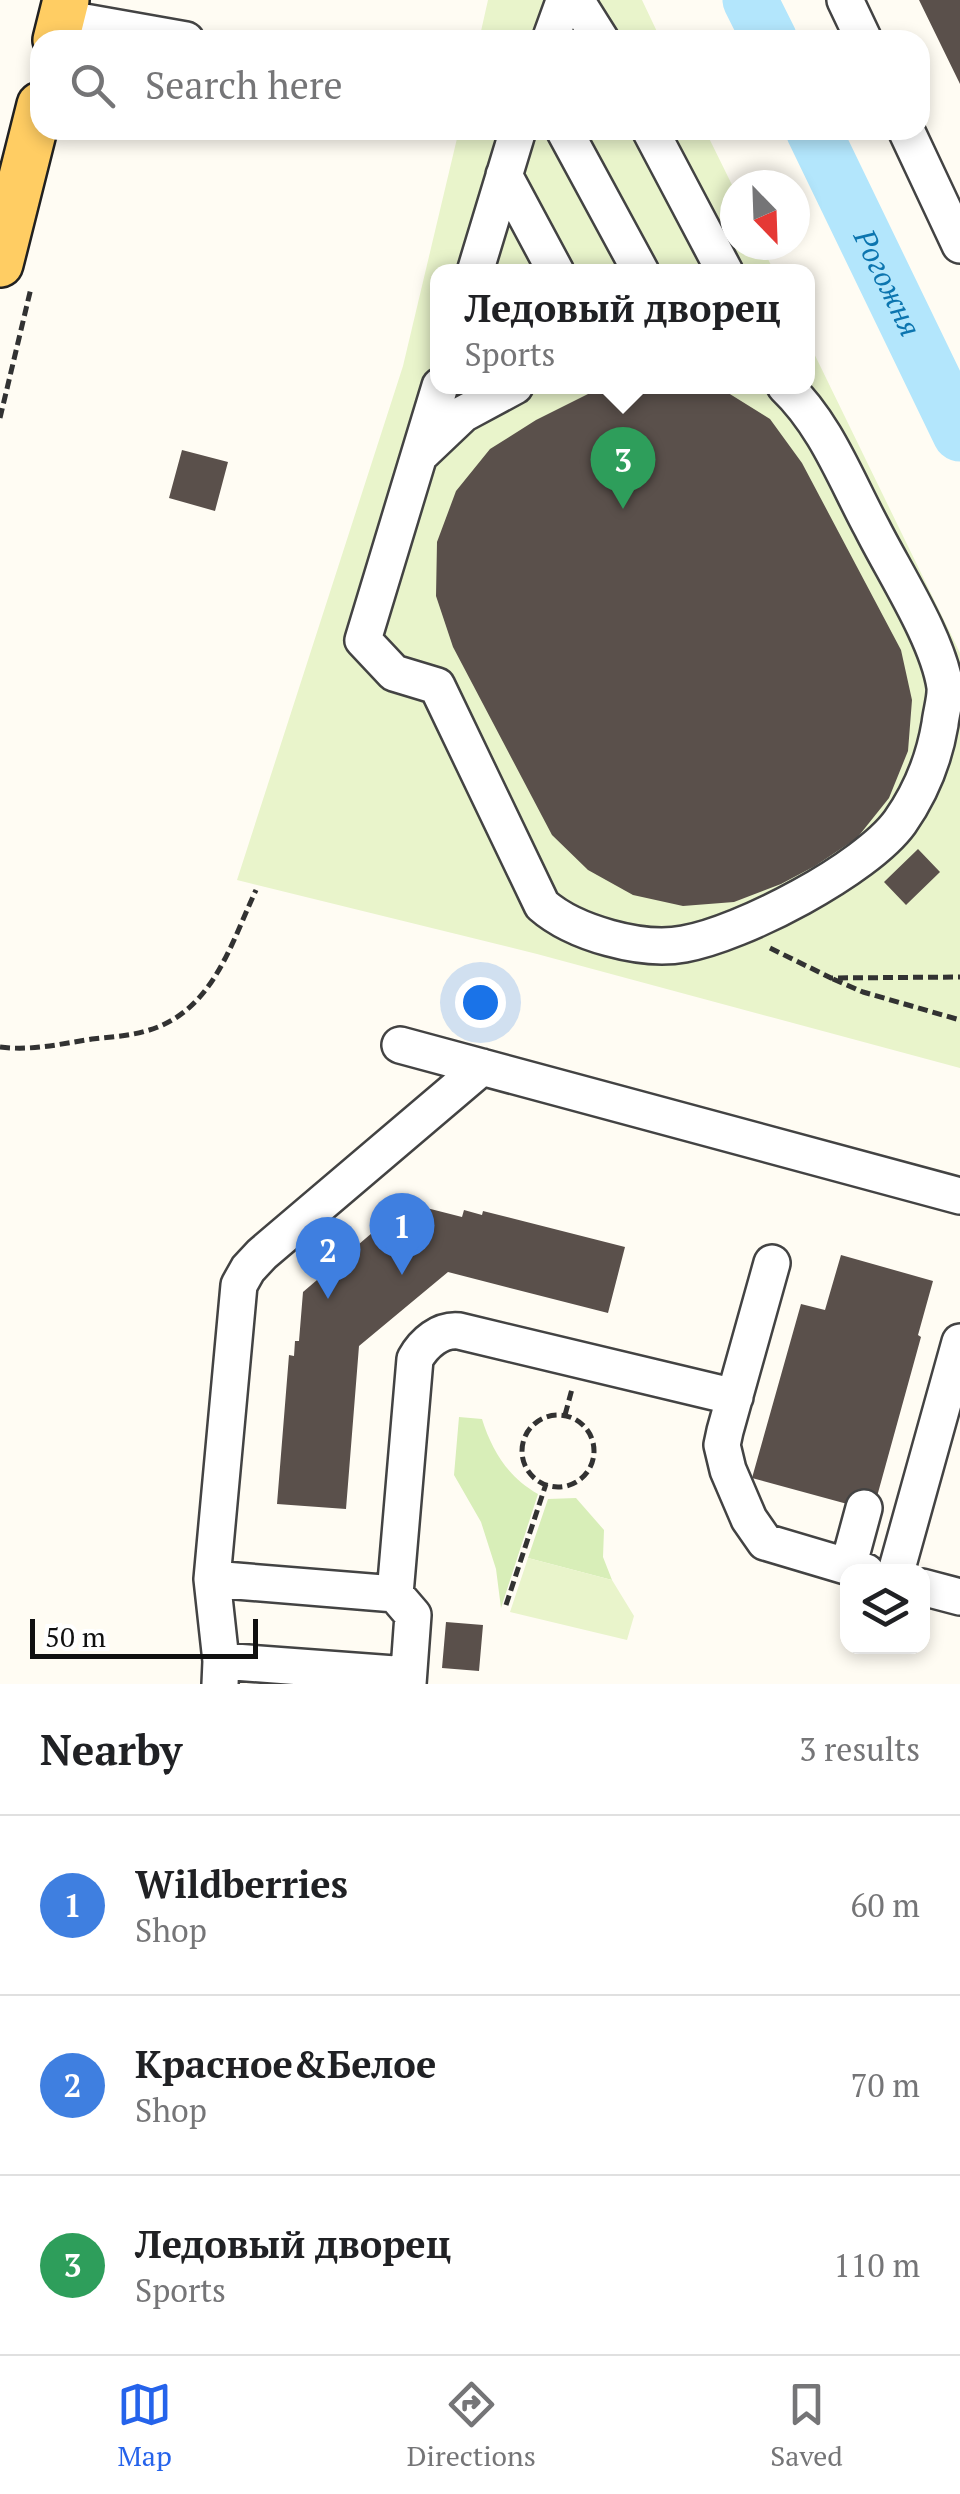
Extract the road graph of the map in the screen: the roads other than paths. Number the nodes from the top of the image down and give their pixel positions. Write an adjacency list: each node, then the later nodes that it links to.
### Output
1 (845, 0): 6 (street)
2 (61, 19): 3 (street)
3 (126, 30)
4 (554, 30): 5 (street)
5 (595, 30)
6 (859, 30)
7 (31, 140): 14 (main road)
8 (515, 140): 12 (street)
9 (569, 140): 17 (street)
10 (655, 140): 18 (street)
11 (911, 140): 13 (street)
12 (504, 176): 15 (street); 16 (street)
13 (957, 232)
14 (0, 264)
15 (477, 264)
16 (552, 264)
17 (637, 264)
18 (721, 264)
19 (438, 394): 22 (street)
20 (499, 394): 22 (street)
21 (792, 394): 22 (street)
22 (418, 457)
23 (400, 1045): 24 (street)
24 (482, 1067): 25 (street); 33 (street)
25 (960, 1196)
26 (772, 1263): 28 (street)
27 (960, 1342): 32 (street)
28 (735, 1396): 30 (street); 35 (street)
29 (864, 1508): 31 (street)
30 (840, 1564)
31 (858, 1564)
32 (898, 1564)
33 (212, 1579): 35 (street); 37 (street)
34 (930, 1589): 36 (street)
35 (395, 1594): 38 (street)
36 (960, 1598)
37 (220, 1672): 38 (street)
38 (408, 1680)

